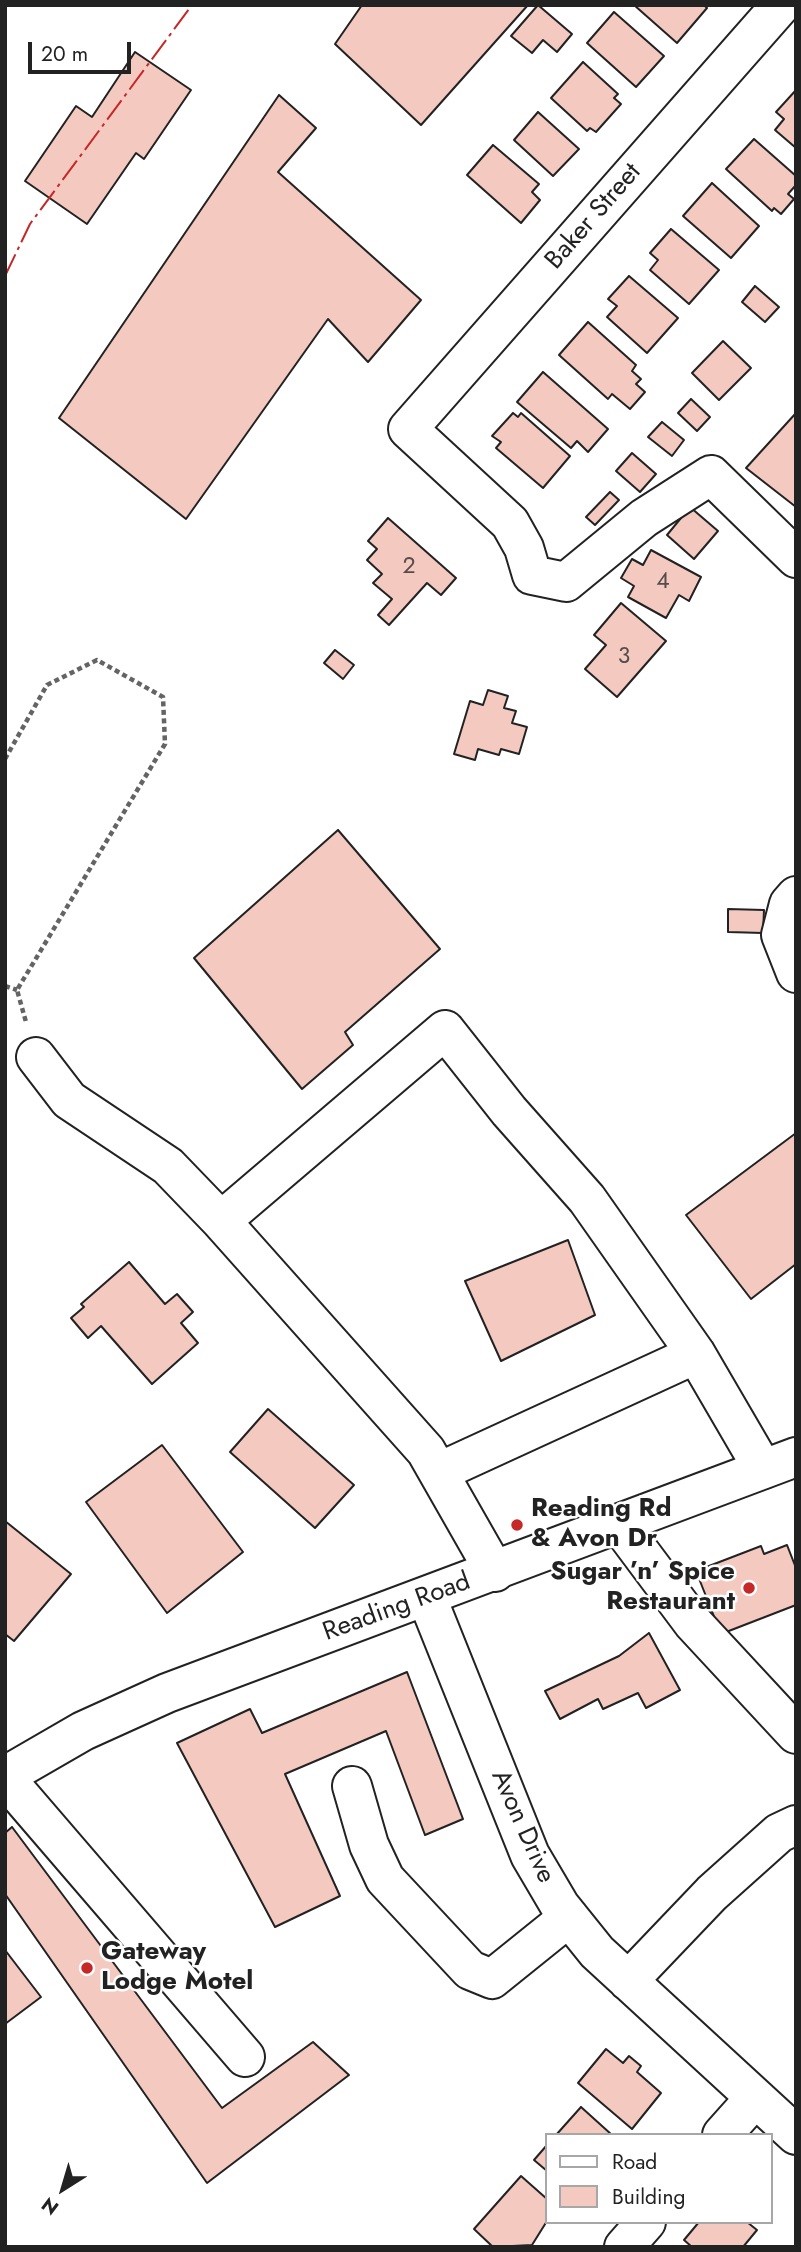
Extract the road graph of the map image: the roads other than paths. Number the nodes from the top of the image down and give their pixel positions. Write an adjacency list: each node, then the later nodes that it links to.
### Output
1 (781, 5): 2 (street, Baker Street)
2 (796, 558)
3 (796, 895): 4 (street)
4 (796, 973)
5 (36, 1057): 6 (street)
6 (221, 1221): 7 (street); 9 (street)
7 (696, 1354): 8 (street); 9 (street)
8 (779, 1463): 10 (street, Reading Road)
9 (439, 1472): 11 (street)
10 (620, 1524): 11 (street, Reading Road); 13 (street)
11 (495, 1572): 12 (street, Reading Road)
12 (427, 1598): 14 (street, Reading Road); 17 (street, Avon Drive)
13 (796, 1734)
14 (5, 1777): 19 (street)
15 (352, 1786): 17 (street)
16 (796, 1825): 18 (street)
17 (569, 1917): 18 (street, Avon Drive)
18 (628, 1981): 20 (street, Avon Drive)
19 (245, 2057)
20 (755, 2098): 21 (street); 22 (street, Avon Drive)
21 (725, 2133)
22 (796, 2134)
23 (644, 2224): 24 (street)
24 (624, 2247)

